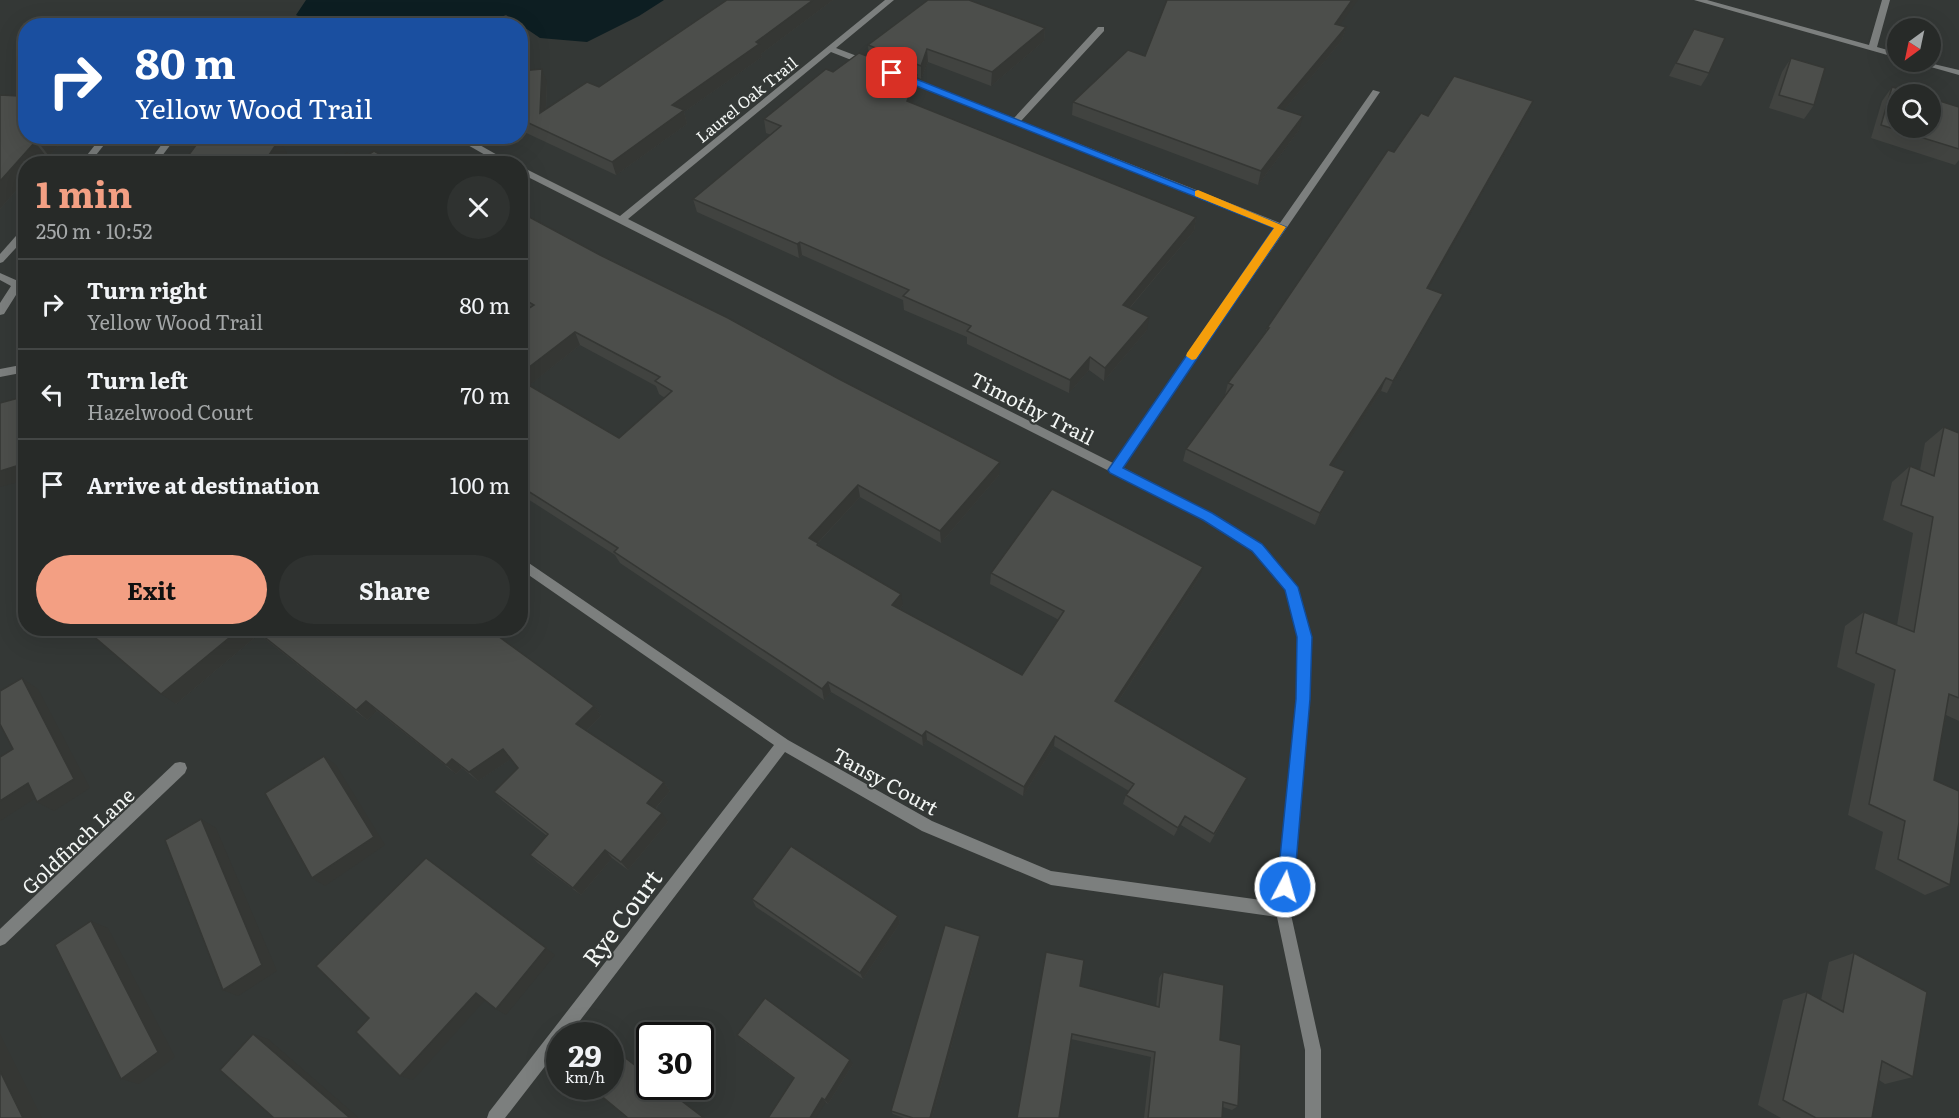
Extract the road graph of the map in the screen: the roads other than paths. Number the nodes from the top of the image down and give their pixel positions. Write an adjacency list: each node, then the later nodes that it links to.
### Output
1 (890, 0): 5 (street, Laurel Oak Trail)
2 (1698, 0): 6 (street)
3 (1886, 0): 6 (street)
4 (1101, 29): 13 (street)
5 (831, 49): 8 (street); 19 (street, Laurel Oak Trail)
6 (1872, 49): 7 (street)
7 (1887, 53)
8 (874, 66)
9 (1941, 68): 10 (street)
10 (1959, 73)
11 (896, 74): 13 (street)
12 (1376, 92): 20 (street)
13 (1016, 121): 20 (street)
14 (100, 144): 16 (street)
15 (471, 144): 17 (street)
16 (91, 156)
17 (494, 156)
18 (528, 173): 19 (street, Timothy Trail)
19 (621, 220): 29 (street, Timothy Trail)
20 (1281, 227): 29 (street)
21 (18, 239): 22 (street)
22 (0, 260)
23 (0, 276): 24 (street)
24 (18, 283)
25 (18, 288): 26 (street)
26 (0, 311)
27 (18, 370): 28 (street)
28 (0, 373)
29 (1114, 470): 33 (street, Timothy Trail)
30 (528, 568): 31 (street, Tansy Court)
31 (783, 744): 33 (street, Tansy Court); 35 (street, Rye Court)
32 (180, 768): 34 (street, Goldfinch Lane)
33 (1283, 910): 36 (street, Timothy Trail)
34 (0, 939)
35 (495, 1118)
36 (1313, 1118)

